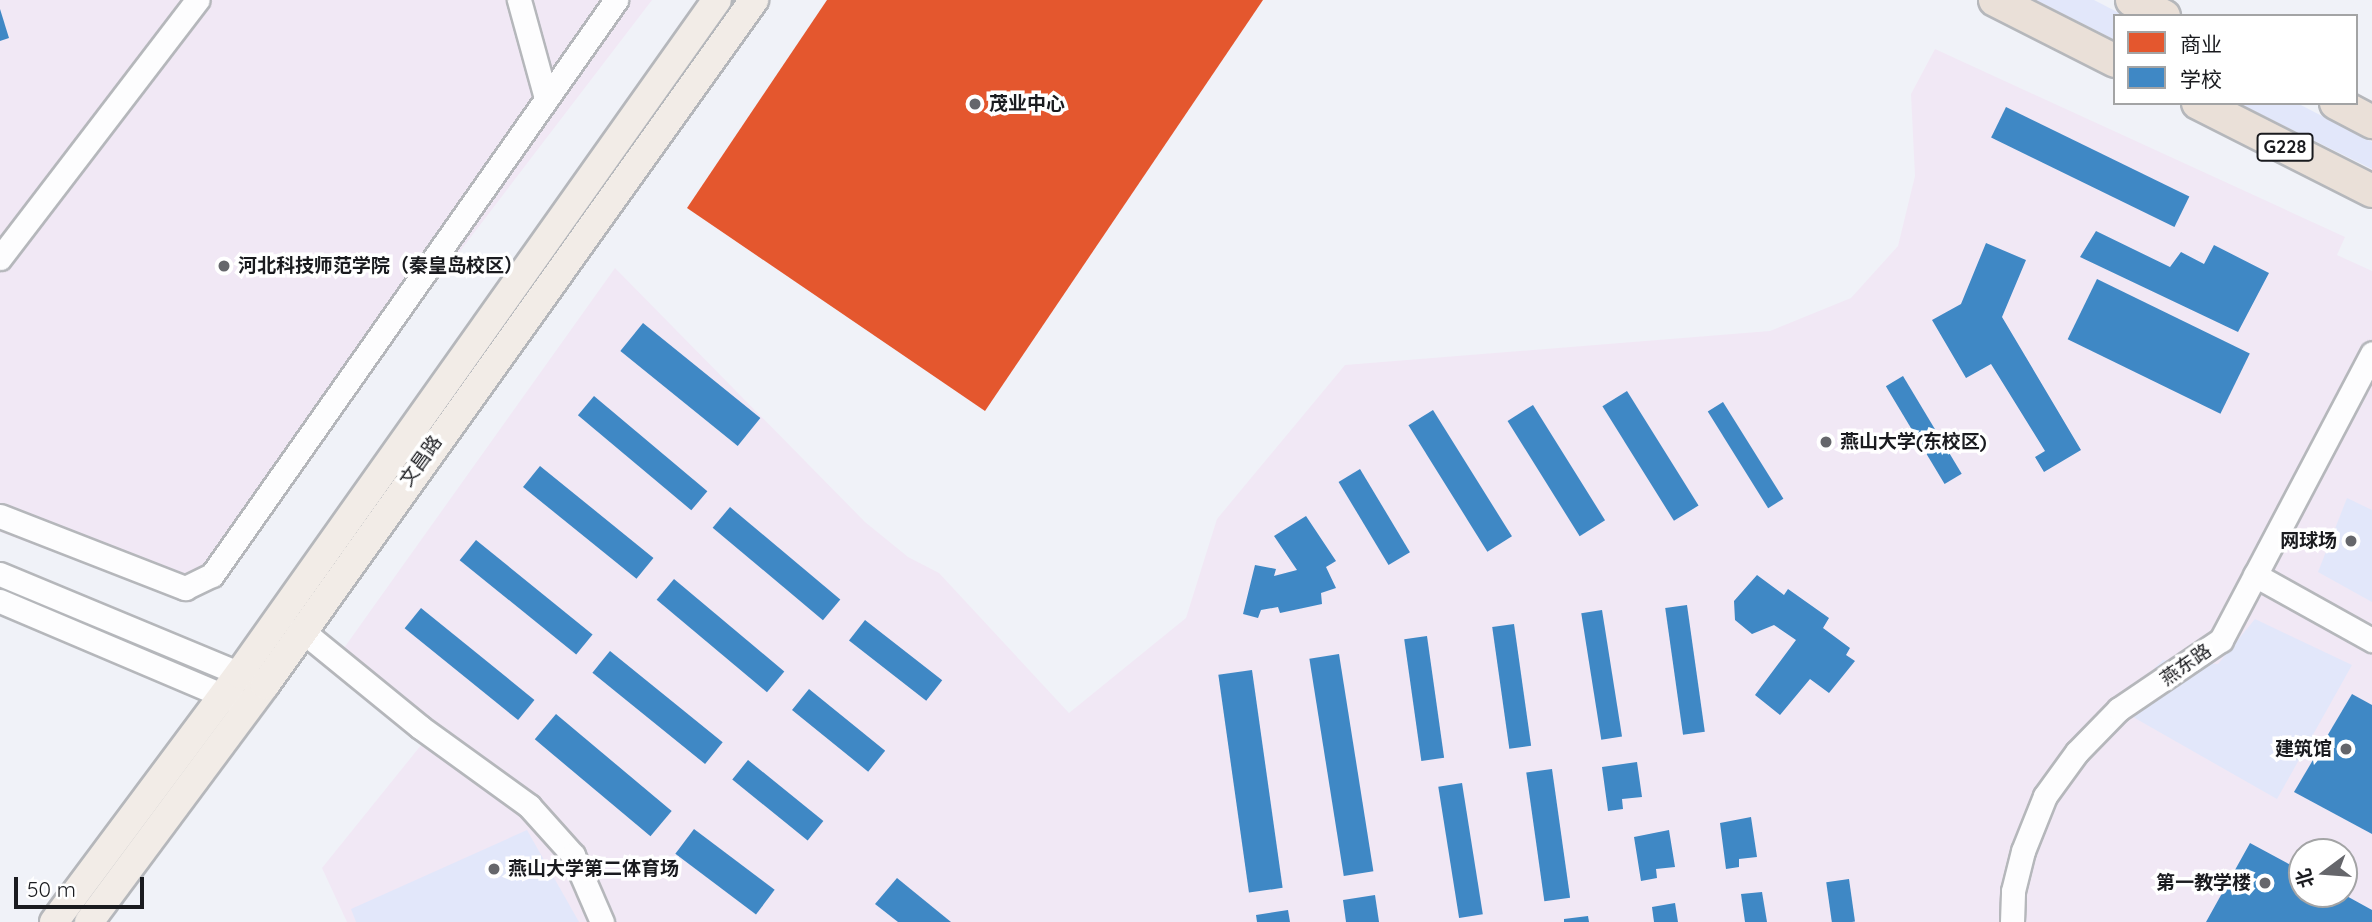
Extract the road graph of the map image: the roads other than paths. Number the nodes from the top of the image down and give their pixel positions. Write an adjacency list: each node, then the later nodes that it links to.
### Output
1 (197, 0): 15 (street)
2 (519, 0): 10 (street)
3 (616, 0): 10 (street)
4 (717, 0): 24 (main road, 文昌路)
5 (754, 0): 22 (main road, 文昌路)
6 (1994, 0): 9 (highway)
7 (2132, 0): 8 (highway)
8 (2160, 14)
9 (2113, 60)
10 (545, 98): 18 (street)
11 (2202, 105): 14 (highway, G228)
12 (2340, 105): 13 (highway)
13 (2372, 122)
14 (2372, 191)
15 (7, 234): 16 (street)
16 (0, 258)
17 (2372, 353): 20 (street, 燕东路)
18 (0, 516)
19 (0, 574): 24 (street)
20 (2255, 575): 23 (street); 29 (street, 燕东路)
21 (0, 601): 24 (street)
22 (300, 629): 25 (main road, 文昌路); 28 (street)
23 (2372, 640)
24 (230, 684): 25 (street); 26 (main road, 文昌路)
25 (256, 695): 27 (main road, 文昌路)
26 (54, 922)
27 (89, 922)
28 (602, 922)
29 (2012, 922)

